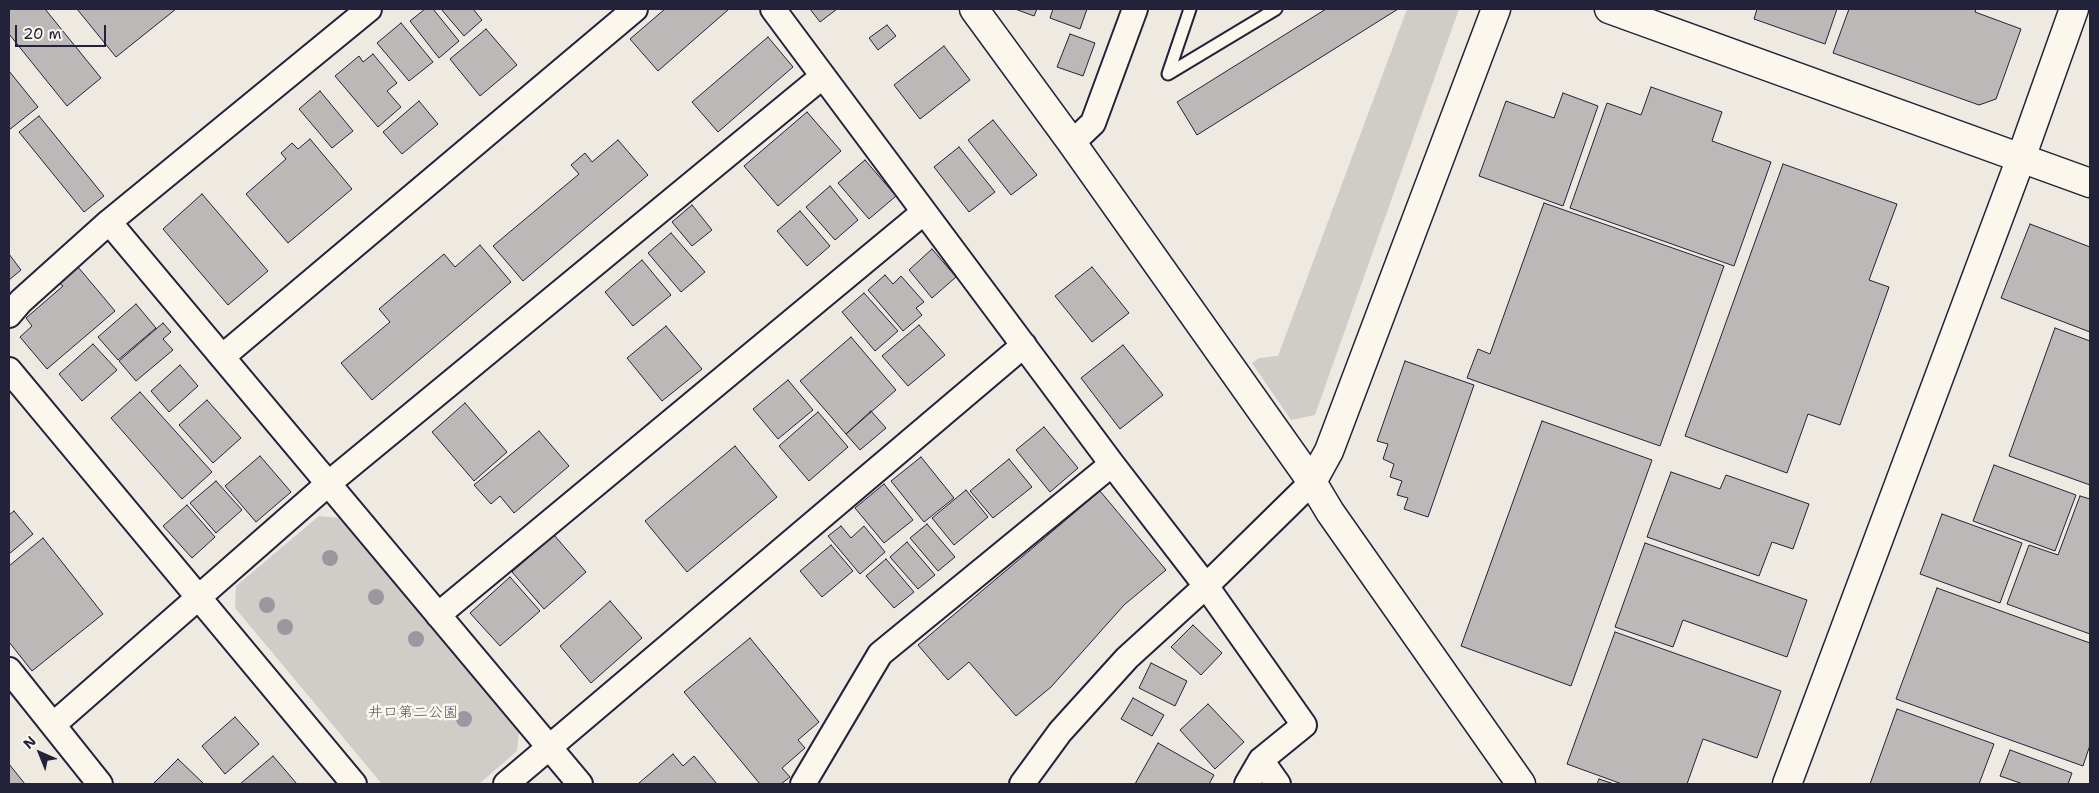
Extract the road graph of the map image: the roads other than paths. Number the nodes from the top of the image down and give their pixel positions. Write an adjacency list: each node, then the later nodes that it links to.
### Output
1 (368, 9): 16 (street)
2 (636, 9): 19 (street)
3 (773, 9): 11 (street)
4 (974, 9): 12 (street)
5 (1135, 9): 12 (street)
6 (1190, 9): 7 (lane)
7 (1276, 9)
8 (1496, 9): 22 (street)
9 (1609, 9): 13 (street)
10 (2074, 9): 13 (street)
11 (823, 76): 15 (street); 23 (street)
12 (1072, 143): 22 (street)
13 (2020, 158): 14 (street); 40 (street)
14 (2090, 183)
15 (924, 212): 18 (street); 26 (street)
16 (109, 222): 17 (street); 19 (street)
17 (9, 315)
18 (1024, 345): 21 (street); 29 (street)
19 (222, 357): 23 (street)
20 (9, 370): 25 (street)
21 (1112, 464): 24 (street); 35 (street)
22 (1312, 482): 24 (street); 39 (street)
23 (329, 483): 25 (street); 26 (street)
24 (1206, 586): 30 (street); 36 (street)
25 (197, 597): 28 (street); 32 (street)
26 (438, 615): 29 (street)
27 (9, 670): 28 (street)
28 (53, 725): 31 (street)
29 (549, 748): 33 (street); 34 (street)
30 (1261, 760): 37 (street); 38 (street)
31 (100, 784)
32 (354, 784)
33 (506, 784)
34 (580, 784)
35 (803, 784)
36 (1022, 784)
37 (1247, 784)
38 (1278, 784)
39 (1521, 784)
40 (1787, 784)

